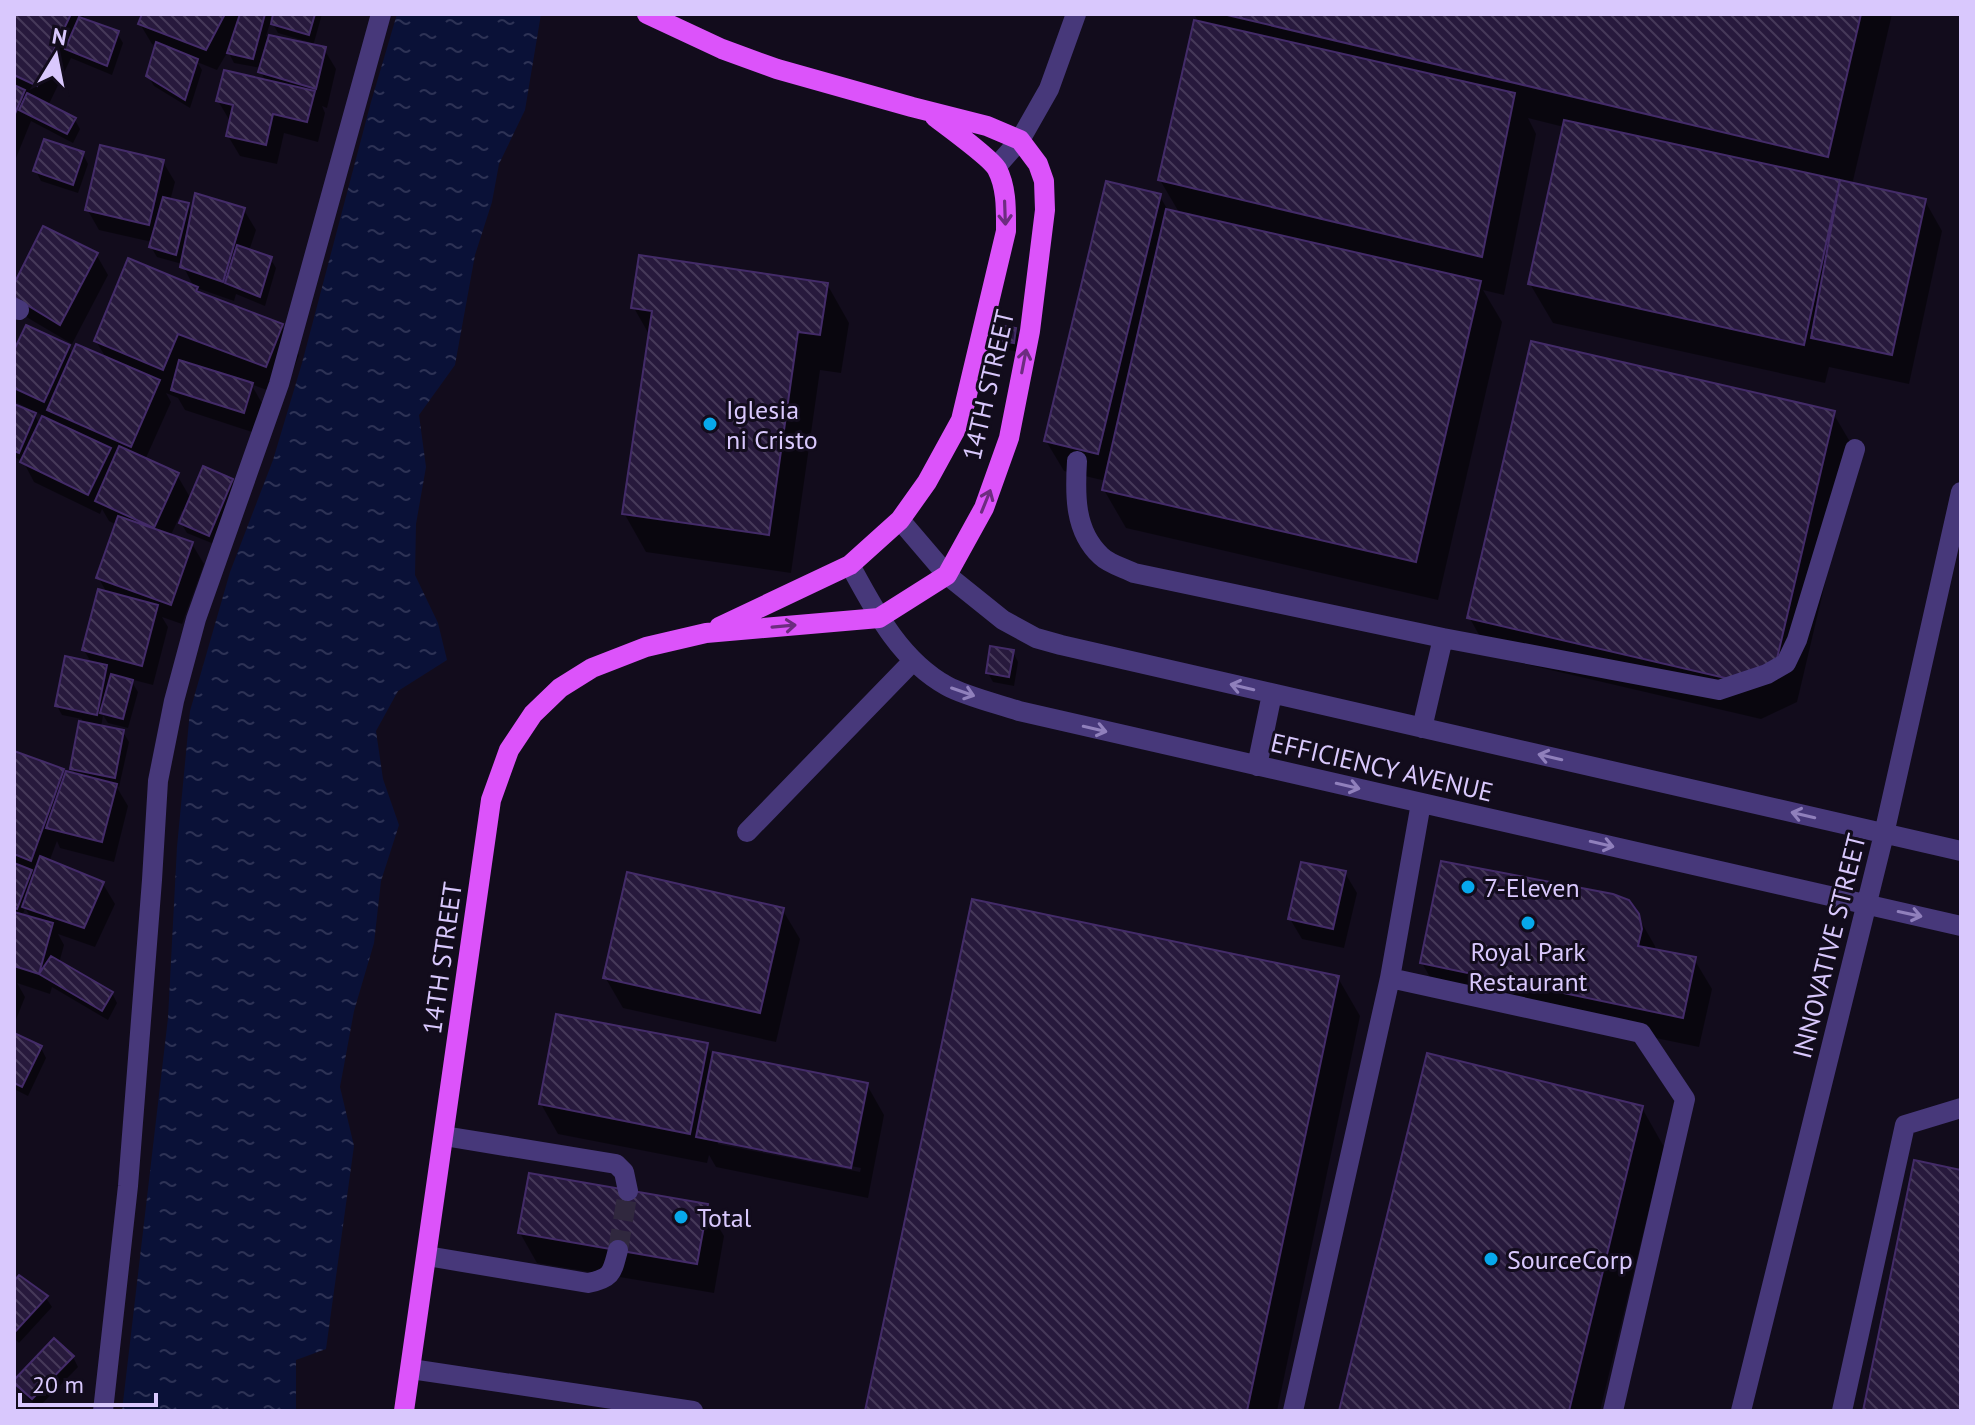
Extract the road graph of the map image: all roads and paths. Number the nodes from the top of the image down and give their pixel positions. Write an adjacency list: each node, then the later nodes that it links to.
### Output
1 (381, 14): 33 (street)
2 (647, 14): 4 (main road)
3 (1076, 14): 5 (street)
4 (929, 112): 5 (main road); 6 (main road)
5 (1020, 140): 6 (street); 12 (main road, 14TH STREET, one-way to 5)
6 (996, 167): 10 (main road, 14TH STREET, one-way to 10)
7 (1855, 449): 15 (street)
8 (1077, 461): 15 (street)
9 (1961, 492): 22 (street, INNOVATIVE STREET)
10 (900, 520): 11 (main road, 14TH STREET); 12 (street, EFFICIENCY AVENUE)
11 (850, 565): 13 (street, EFFICIENCY AVENUE); 14 (main road, 14TH STREET)
12 (947, 575): 13 (main road, 14TH STREET); 17 (street, EFFICIENCY AVENUE, one-way to 12)
13 (879, 618): 14 (main road, 14TH STREET, one-way to 13); 16 (street, EFFICIENCY AVENUE)
14 (706, 633): 28 (main road, 14TH STREET)
15 (1443, 638): 18 (street)
16 (913, 661): 19 (street, EFFICIENCY AVENUE, one-way to 19); 21 (street)
17 (1272, 694): 18 (street, EFFICIENCY AVENUE); 19 (street)
18 (1422, 728): 22 (street, EFFICIENCY AVENUE, one-way to 18)
19 (1257, 766): 20 (street, EFFICIENCY AVENUE, one-way to 20)
20 (1421, 803): 24 (street, EFFICIENCY AVENUE, one-way to 24); 26 (street)
21 (747, 832)
22 (1884, 834): 23 (street, EFFICIENCY AVENUE); 24 (street, INNOVATIVE STREET)
23 (1961, 851)
24 (1866, 904): 25 (street, EFFICIENCY AVENUE, one-way to 25); 38 (street, INNOVATIVE STREET)
25 (1961, 926)
26 (1390, 978): 36 (street); 37 (street)
27 (1961, 1108): 39 (street)
28 (444, 1136): 29 (street); 31 (main road, 14TH STREET)
29 (628, 1191)
30 (618, 1250): 31 (street)
31 (427, 1256): 32 (main road, 14TH STREET)
32 (411, 1369): 34 (main road, 14TH STREET); 35 (street)
33 (103, 1411)
34 (404, 1411)
35 (693, 1411)
36 (1293, 1411)
37 (1613, 1411)
38 (1741, 1411)
39 (1842, 1411)

